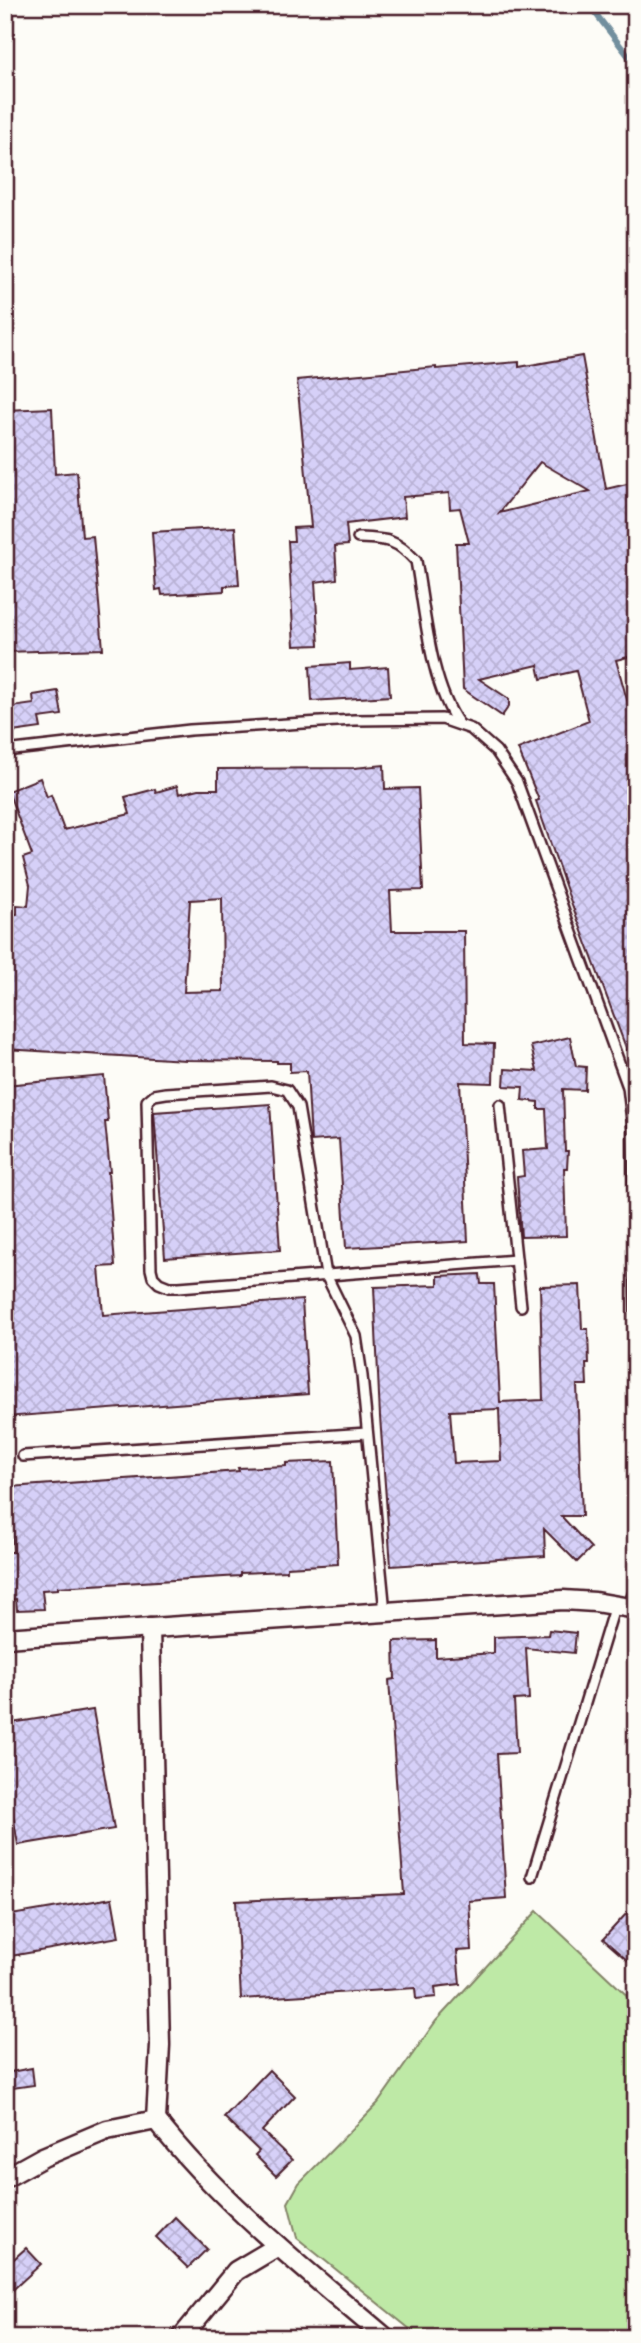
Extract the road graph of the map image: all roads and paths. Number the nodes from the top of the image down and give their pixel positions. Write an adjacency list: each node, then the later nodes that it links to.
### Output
1 (358, 538): 2 (lane)
2 (459, 724): 3 (lane); 7 (lane)
3 (5, 751)
4 (500, 1105): 5 (lane)
5 (516, 1260): 6 (lane); 8 (lane)
6 (326, 1275): 6 (lane); 10 (lane)
7 (636, 1285): 9 (lane)
8 (521, 1306)
9 (636, 1320)
10 (368, 1433): 11 (lane); 14 (lane)
11 (23, 1455)
12 (636, 1587): 13 (lane)
13 (626, 1607): 14 (street); 17 (lane)
14 (385, 1612): 15 (street)
15 (150, 1628): 16 (street); 18 (street)
16 (5, 1638)
17 (532, 1877)
18 (156, 2120): 19 (street); 20 (street)
19 (5, 2178)
20 (278, 2246): 21 (street); 22 (street)
21 (181, 2338)
22 (386, 2338)

